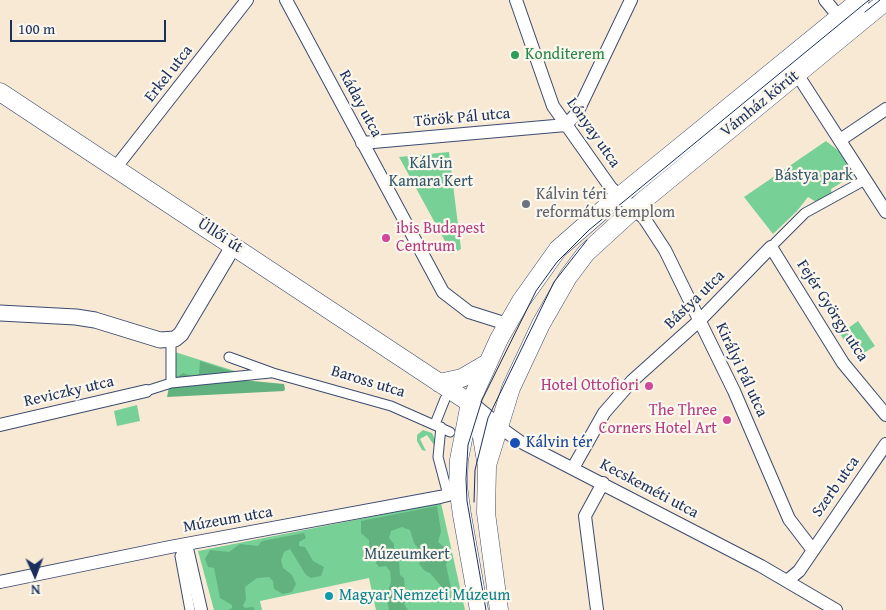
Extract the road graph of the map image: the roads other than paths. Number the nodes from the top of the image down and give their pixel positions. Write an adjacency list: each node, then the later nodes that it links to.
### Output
1 (247, 0): 15 (street, Erkel utca)
2 (286, 0): 14 (street, Ráday utca)
3 (516, 0): 12 (street, Lónyay utca)
4 (631, 0): 12 (street)
5 (825, 0): 8 (street)
6 (860, 0): 8 (main road, Vámház körút)
7 (886, 1): 9 (main road, Vámház körút)
8 (840, 18): 17 (main road, Vámház körút)
9 (797, 74): 13 (street); 19 (main road, Vámház körút)
10 (0, 92): 15 (main road, Üllői út)
11 (886, 109): 13 (street)
12 (566, 125): 14 (street, Török Pál utca); 17 (street, Lónyay utca)
13 (840, 140): 16 (street)
14 (362, 143): 24 (street, Ráday utca)
15 (116, 167): 20 (main road, Üllői út)
16 (865, 180): 18 (street); 21 (street, Bástya utca)
17 (620, 195): 19 (street, Lónyay utca); 24 (main road)
18 (885, 207)
19 (634, 208): 23 (street, Királyi Pál utca); 36 (main road)
20 (234, 245): 22 (street); 30 (main road, Üllői út)
21 (771, 248): 23 (street, Bástya utca); 33 (street, Fejér György utca)
22 (0, 313)
23 (700, 320): 40 (street, Bástya utca); 44 (street, Királyi Pál utca)
24 (507, 324): 27 (main road)
25 (171, 346): 29 (street)
26 (229, 357): 28 (street, Baross utca)
27 (486, 364): 30 (main road); 32 (main road)
28 (273, 373): 29 (street, Baross utca); 35 (street, Baross utca)
29 (171, 382): 31 (street, Baross utca)
30 (442, 391): 32 (main road); 35 (street); 37 (main road)
31 (146, 392): 34 (street, Reviczky utca)
32 (470, 403): 36 (street); 37 (main road); 39 (main road)
33 (886, 415)
34 (0, 424)
35 (438, 426): 37 (street, Baross utca); 42 (street)
36 (498, 426): 39 (main road); 40 (street, Kecskeméti utca)
37 (457, 433): 42 (main road)
38 (886, 444): 44 (street, Szerb utca)
39 (487, 467): 50 (main road)
40 (573, 468): 41 (street, Kecskeméti utca)
41 (603, 483): 45 (street, Kecskeméti utca); 51 (street)
42 (453, 490): 43 (street, Múzeum utca); 49 (main road)
43 (186, 544): 46 (street, Múzeum utca); 47 (street); 48 (street)
44 (812, 549): 45 (street, Szerb utca)
45 (787, 580): 52 (street, Kecskeméti utca)
46 (0, 582)
47 (190, 610)
48 (201, 610)
49 (479, 610)
50 (499, 610)
51 (597, 610)
52 (836, 610)

